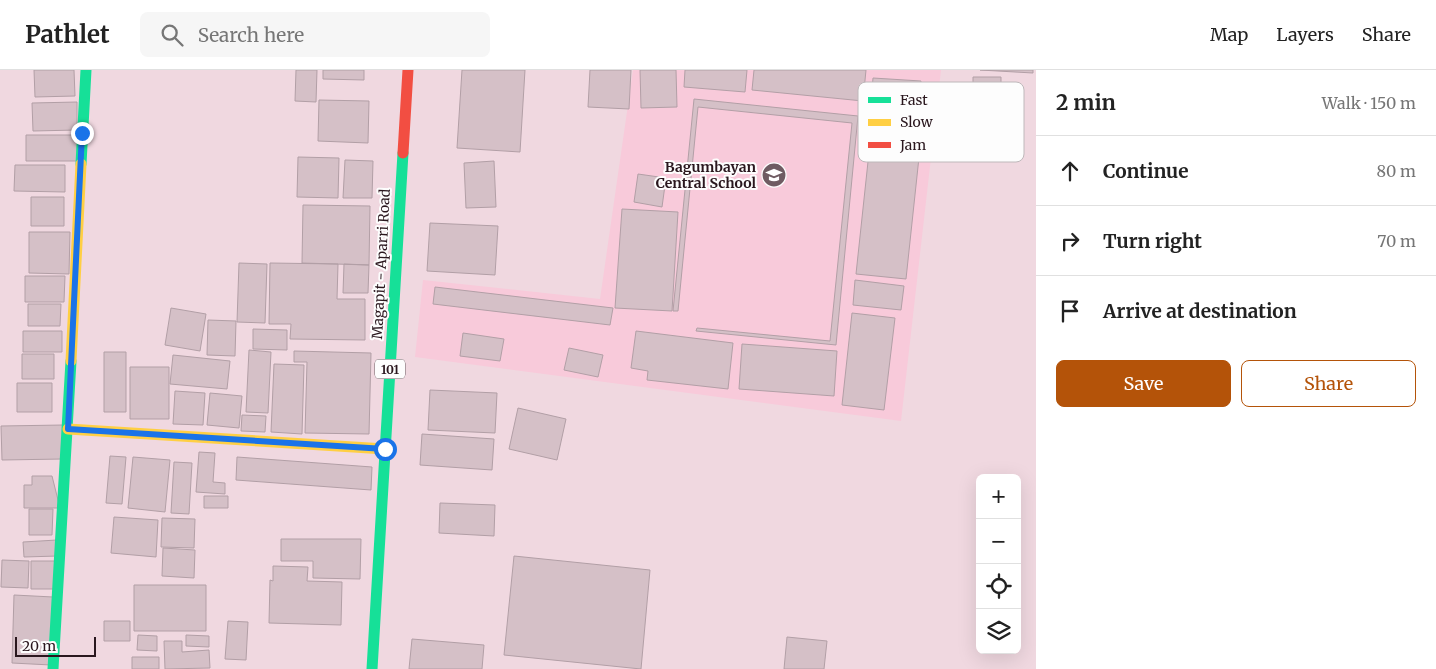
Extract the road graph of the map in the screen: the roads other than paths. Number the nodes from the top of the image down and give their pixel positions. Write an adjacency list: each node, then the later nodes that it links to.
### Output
1 (86, 70): 3 (street)
2 (408, 70): 4 (street, Magapit - Aparri Road / 101)
3 (68, 429): 4 (street); 5 (street)
4 (385, 449): 6 (street, Magapit - Aparri Road / 101)
5 (53, 669)
6 (372, 669)

